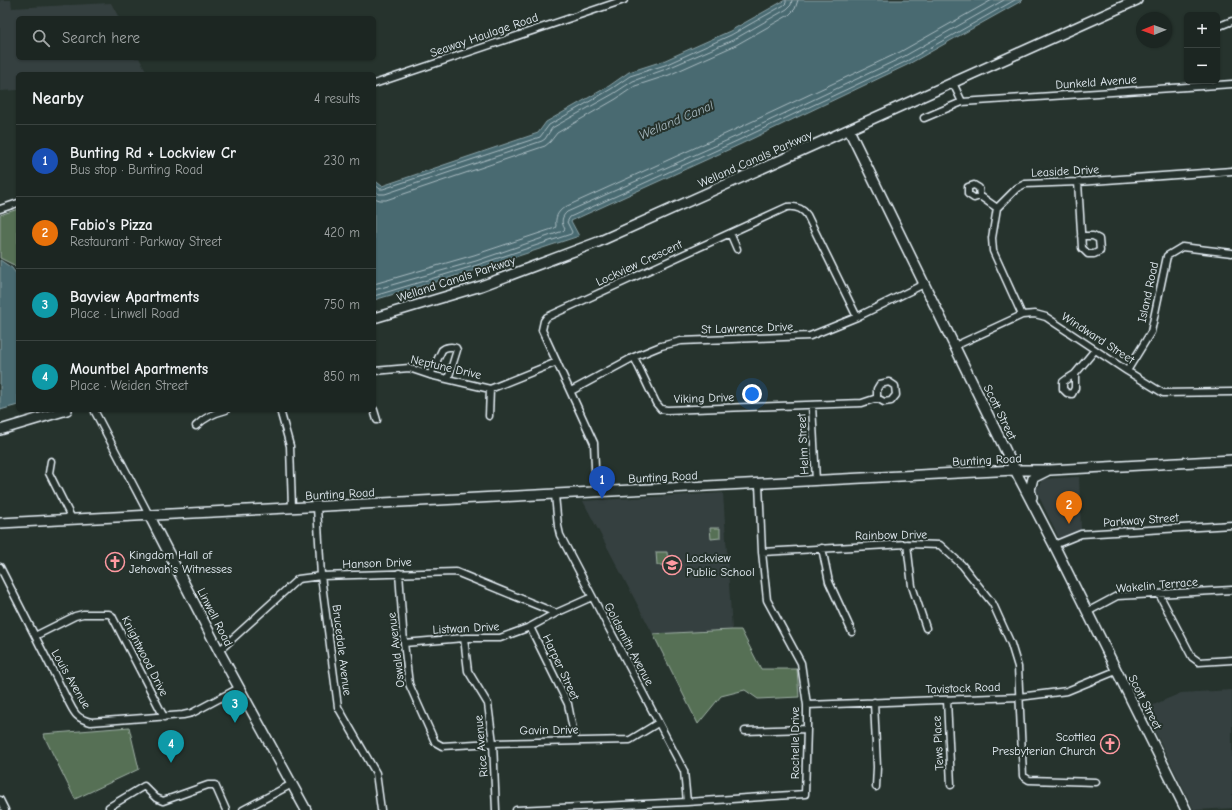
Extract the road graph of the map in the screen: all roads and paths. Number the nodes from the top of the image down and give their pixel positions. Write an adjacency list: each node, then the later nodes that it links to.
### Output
1 (624, 0): 5 (street, Seaway Haulage Road)
2 (1137, 0): 6 (main road, Welland Canals Parkway)
3 (1232, 21): 4 (street)
4 (1220, 26)
5 (376, 83)
6 (953, 83): 10 (street); 12 (main road, Welland Canals Parkway)
7 (1195, 84): 10 (street, Dunkeld Avenue)
8 (1220, 84): 9 (street, Dunkeld Avenue)
9 (1232, 84)
10 (962, 102): 11 (street, Dunkeld Avenue)
11 (924, 118)
12 (849, 130): 23 (main road, Scott Street); 25 (main road, Welland Canals Parkway)
13 (1232, 171): 14 (street, Leaside Drive)
14 (1078, 182): 17 (street, Leaside Drive); 20 (street)
15 (980, 196): 17 (street)
16 (16, 204): 18 (street)
17 (997, 208): 24 (street)
18 (0, 209)
19 (730, 233): 21 (street); 26 (street, Lockview Crescent); 30 (street, Lockview Crescent)
20 (1081, 236)
21 (737, 249)
22 (1232, 253): 32 (street, Island Road)
23 (924, 284): 26 (street, St Lawrence Drive); 27 (main road, Scott Street)
24 (1022, 315): 27 (street, Windward Street); 28 (street, Windward Street)
25 (376, 317)
26 (857, 317): 29 (street, St Lawrence Drive)
27 (955, 346): 52 (main road, Scott Street)
28 (1095, 350): 32 (street, Windward Street); 33 (street)
29 (634, 357): 37 (street, St Lawrence Drive); 40 (street, Viking Drive)
30 (556, 362): 36 (street, Neptune Drive); 37 (street, Lockview Crescent)
31 (376, 371): 34 (street, Neptune Drive)
32 (1127, 371): 38 (street, Windward Street)
33 (1075, 374)
34 (430, 375): 35 (street, Neptune Drive); 35 (street)
35 (448, 380): 36 (street, Neptune Drive)
36 (490, 389): 46 (street)
37 (571, 390): 56 (street, Lockview Crescent)
38 (1232, 392)
39 (877, 398): 40 (street, Viking Drive)
40 (812, 405): 54 (street, Helm Street)
41 (60, 412): 49 (main road)
42 (95, 412): 61 (street, Linwell Road)
43 (219, 412): 48 (street)
44 (281, 412): 59 (street)
45 (375, 412): 47 (street)
46 (489, 416)
47 (377, 420)
48 (196, 426)
49 (0, 430)
50 (50, 460): 62 (street)
51 (1232, 460): 53 (main road, Bunting Road)
52 (1015, 470): 53 (main road, Bunting Road); 54 (main road, Bunting Road); 60 (main road, Scott Street)
53 (1050, 470): 60 (main road)
54 (816, 481): 55 (main road, Bunting Road)
55 (759, 484): 56 (main road, Bunting Road); 68 (street, Rochelle Drive)
56 (596, 492): 57 (main road, Bunting Road)
57 (555, 495): 58 (main road, Bunting Road); 74 (street, Goldsmith Avenue)
58 (318, 507): 59 (main road, Bunting Road); 71 (street, Brucedale Avenue)
59 (292, 508): 61 (main road, Bunting Road)
60 (1037, 512): 66 (main road, Scott Street)
61 (149, 515): 62 (main road, Bunting Road); 83 (main road, Linwell Road)
62 (72, 519): 63 (main road, Bunting Road)
63 (0, 523)
64 (1232, 525): 66 (street, Parkway Street)
65 (907, 544): 67 (street, Rainbow Drive); 78 (street); 87 (street, Rainbow Drive)
66 (1054, 545): 75 (main road, Scott Street)
67 (822, 548): 68 (street, Rainbow Drive); 79 (street)
68 (762, 552): 90 (street, Rochelle Drive)
69 (0, 567): 80 (street, Louis Avenue)
70 (399, 573): 71 (street, Hanson Drive); 76 (street, Hanson Drive); 82 (street, Oswald Avenue)
71 (321, 576): 83 (street, Hanson Drive); 109 (street, Brucedale Avenue)
72 (1232, 590): 73 (street, Wakelin Terrace)
73 (1159, 594): 75 (street, Wakelin Terrace); 84 (street)
74 (592, 597): 76 (street, Listwan Drive); 92 (street, Goldsmith Avenue)
75 (1087, 612): 85 (main road, Scott Street)
76 (556, 613): 77 (street, Listwan Drive)
77 (530, 627): 81 (street, Listwan Drive); 95 (street, Harper Street)
78 (926, 628)
79 (852, 632)
80 (34, 636): 91 (street, Louis Avenue); 91 (street, Knightwood Drive)
81 (464, 638): 82 (street, Listwan Drive); 97 (street, Rice Avenue)
82 (404, 643): 96 (street, Oswald Avenue)
83 (219, 651): 86 (main road, Linwell Road)
84 (1232, 660)
85 (1116, 671): 87 (street, Tavistock Road); 112 (main road, Scott Street)
86 (239, 688): 91 (street, Louis Avenue); 99 (main road, Linwell Road)
87 (1019, 697): 88 (street, Tavistock Road); 98 (street, Rainbow Drive)
88 (947, 700): 89 (street, Tavistock Road); 100 (street, Tews Place)
89 (874, 702): 90 (street, Tavistock Road); 101 (street)
90 (807, 705): 93 (street, Rochelle Drive)
91 (164, 717)
92 (658, 723): 95 (street, Gavin Drive); 103 (street, Goldsmith Avenue)
93 (807, 729): 94 (street); 103 (street, Rochelle Drive)
94 (745, 731)
95 (574, 740): 97 (street, Gavin Drive)
96 (435, 742): 97 (street, Gavin Drive)
97 (493, 743): 110 (street, Rice Avenue)
98 (1096, 782)
99 (292, 784): 107 (street); 108 (main road, Linwell Road)
100 (951, 785)
101 (876, 787)
102 (0, 800): 104 (street)
103 (687, 802): 111 (street, Rochelle Drive)
104 (5, 810)
105 (110, 810): 106 (street)
106 (226, 810)
107 (243, 810)
108 (306, 810)
109 (381, 810)
110 (496, 810)
111 (516, 810)
112 (1186, 810)

